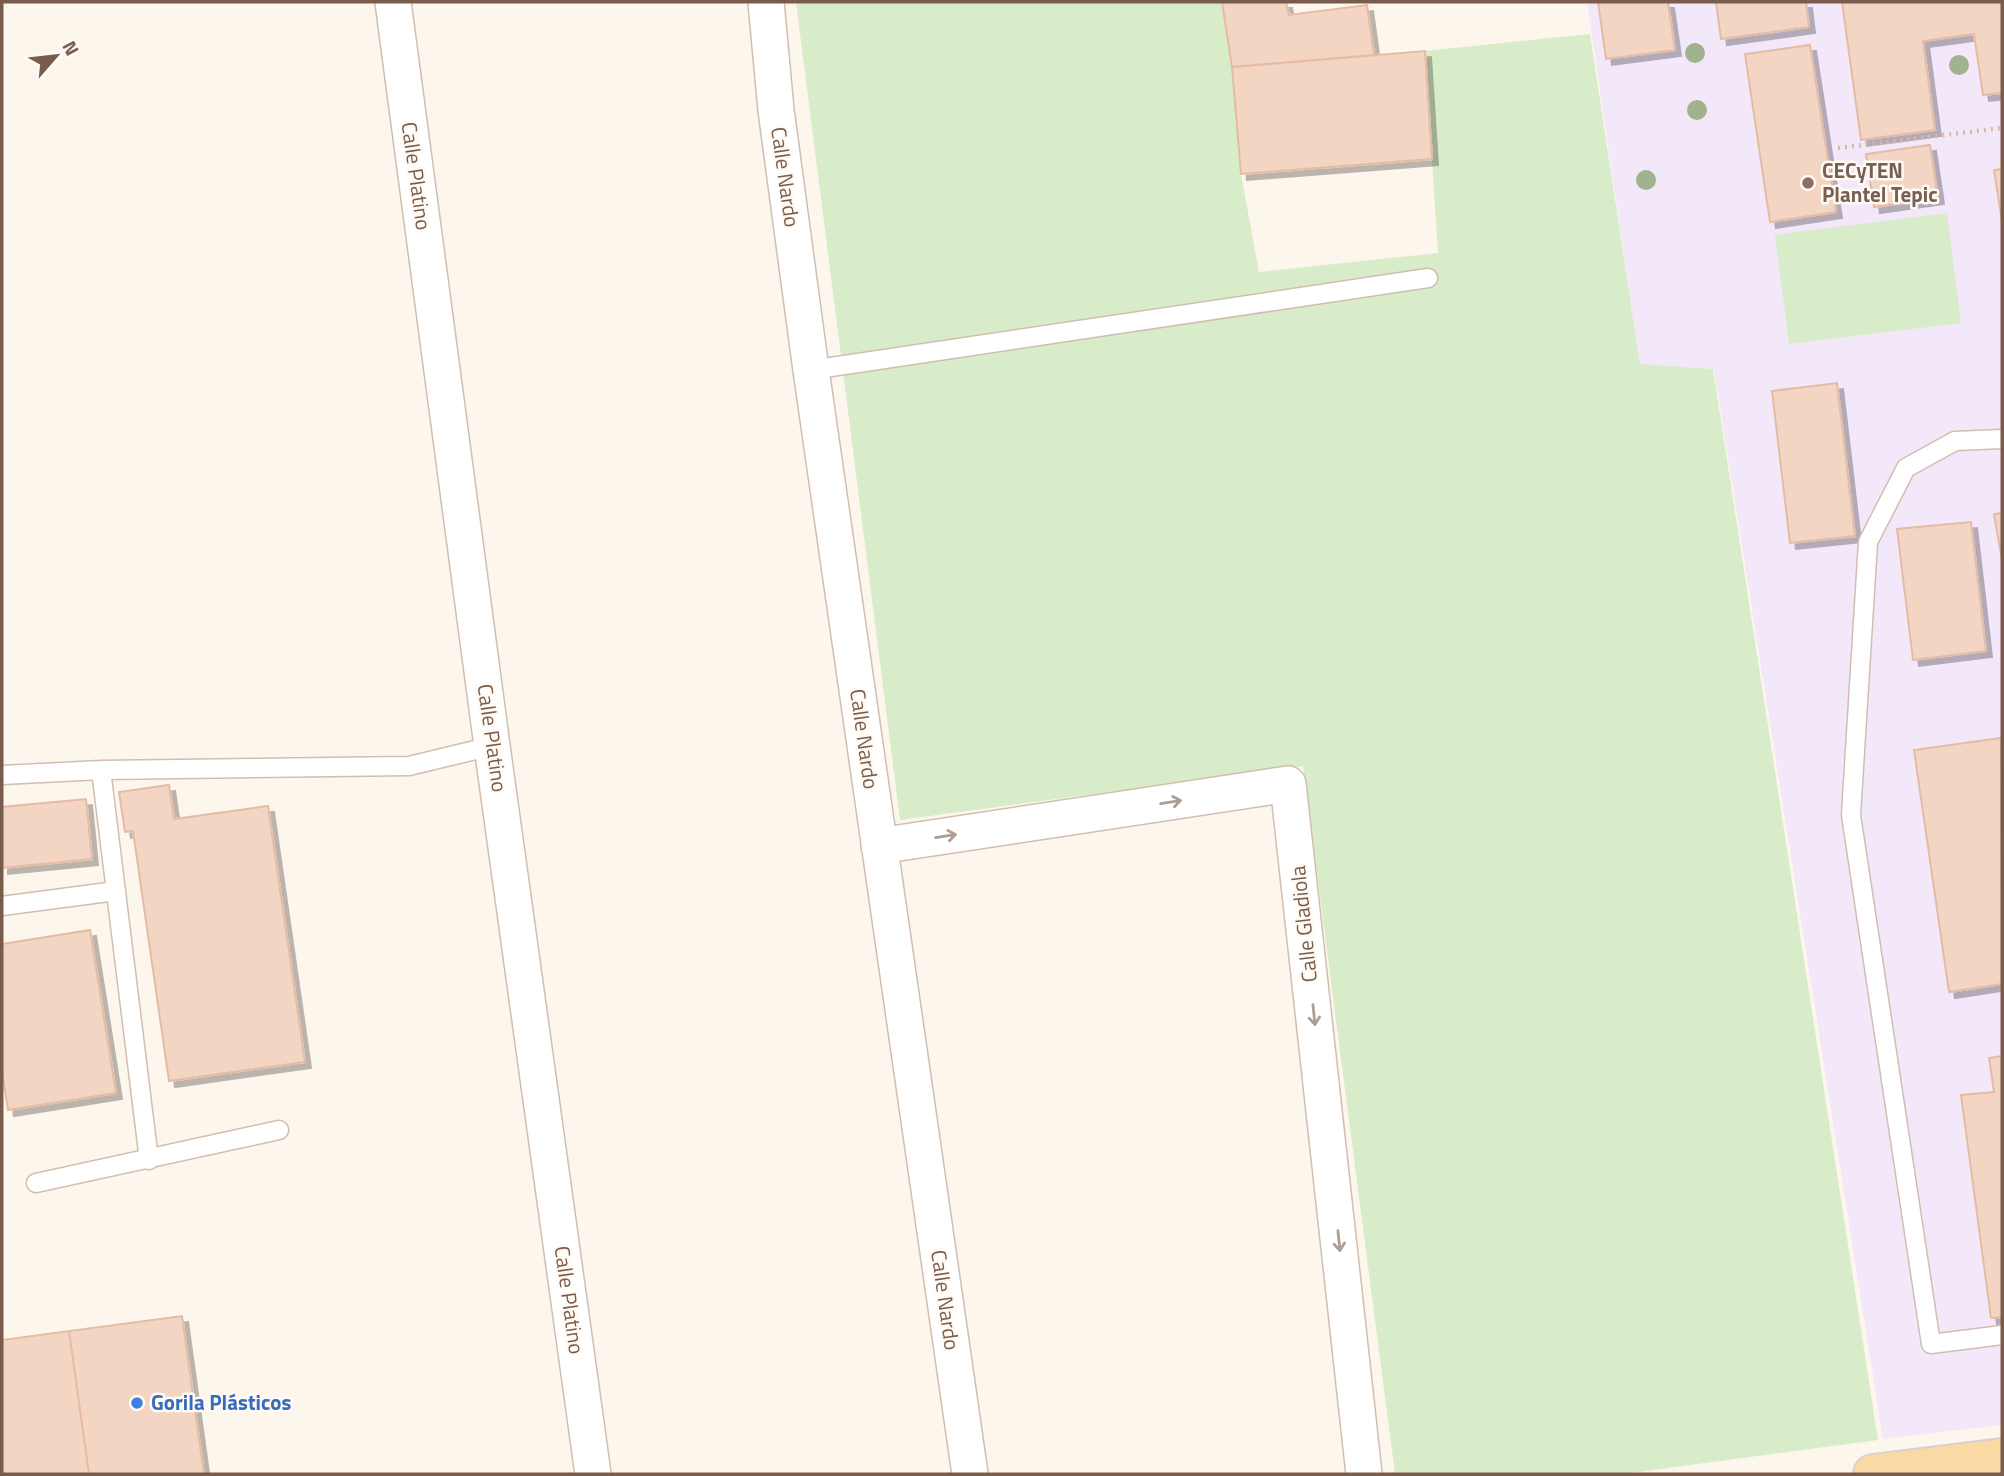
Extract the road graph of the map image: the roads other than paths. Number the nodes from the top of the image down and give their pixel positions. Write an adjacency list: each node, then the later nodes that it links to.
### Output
1 (393, 2): 6 (street, Calle Platino)
2 (766, 2): 4 (street, Calle Nardo)
3 (1429, 278): 4 (lane)
4 (811, 370): 9 (street, Calle Nardo)
5 (2002, 439): 15 (lane)
6 (492, 746): 7 (lane); 17 (street, Calle Platino)
7 (101, 770): 8 (lane); 10 (lane)
8 (2, 775)
9 (879, 846): 18 (street, Calle Nardo); 19 (street, Calle Gladiola, one-way to 19)
10 (116, 891): 11 (lane); 13 (lane)
11 (2, 906)
12 (279, 1130): 13 (lane)
13 (149, 1160): 14 (lane)
14 (36, 1183)
15 (2002, 1335)
16 (2002, 1458): 20 (main road)
17 (593, 1474)
18 (970, 1474)
19 (1364, 1474)
20 (1873, 1474)

